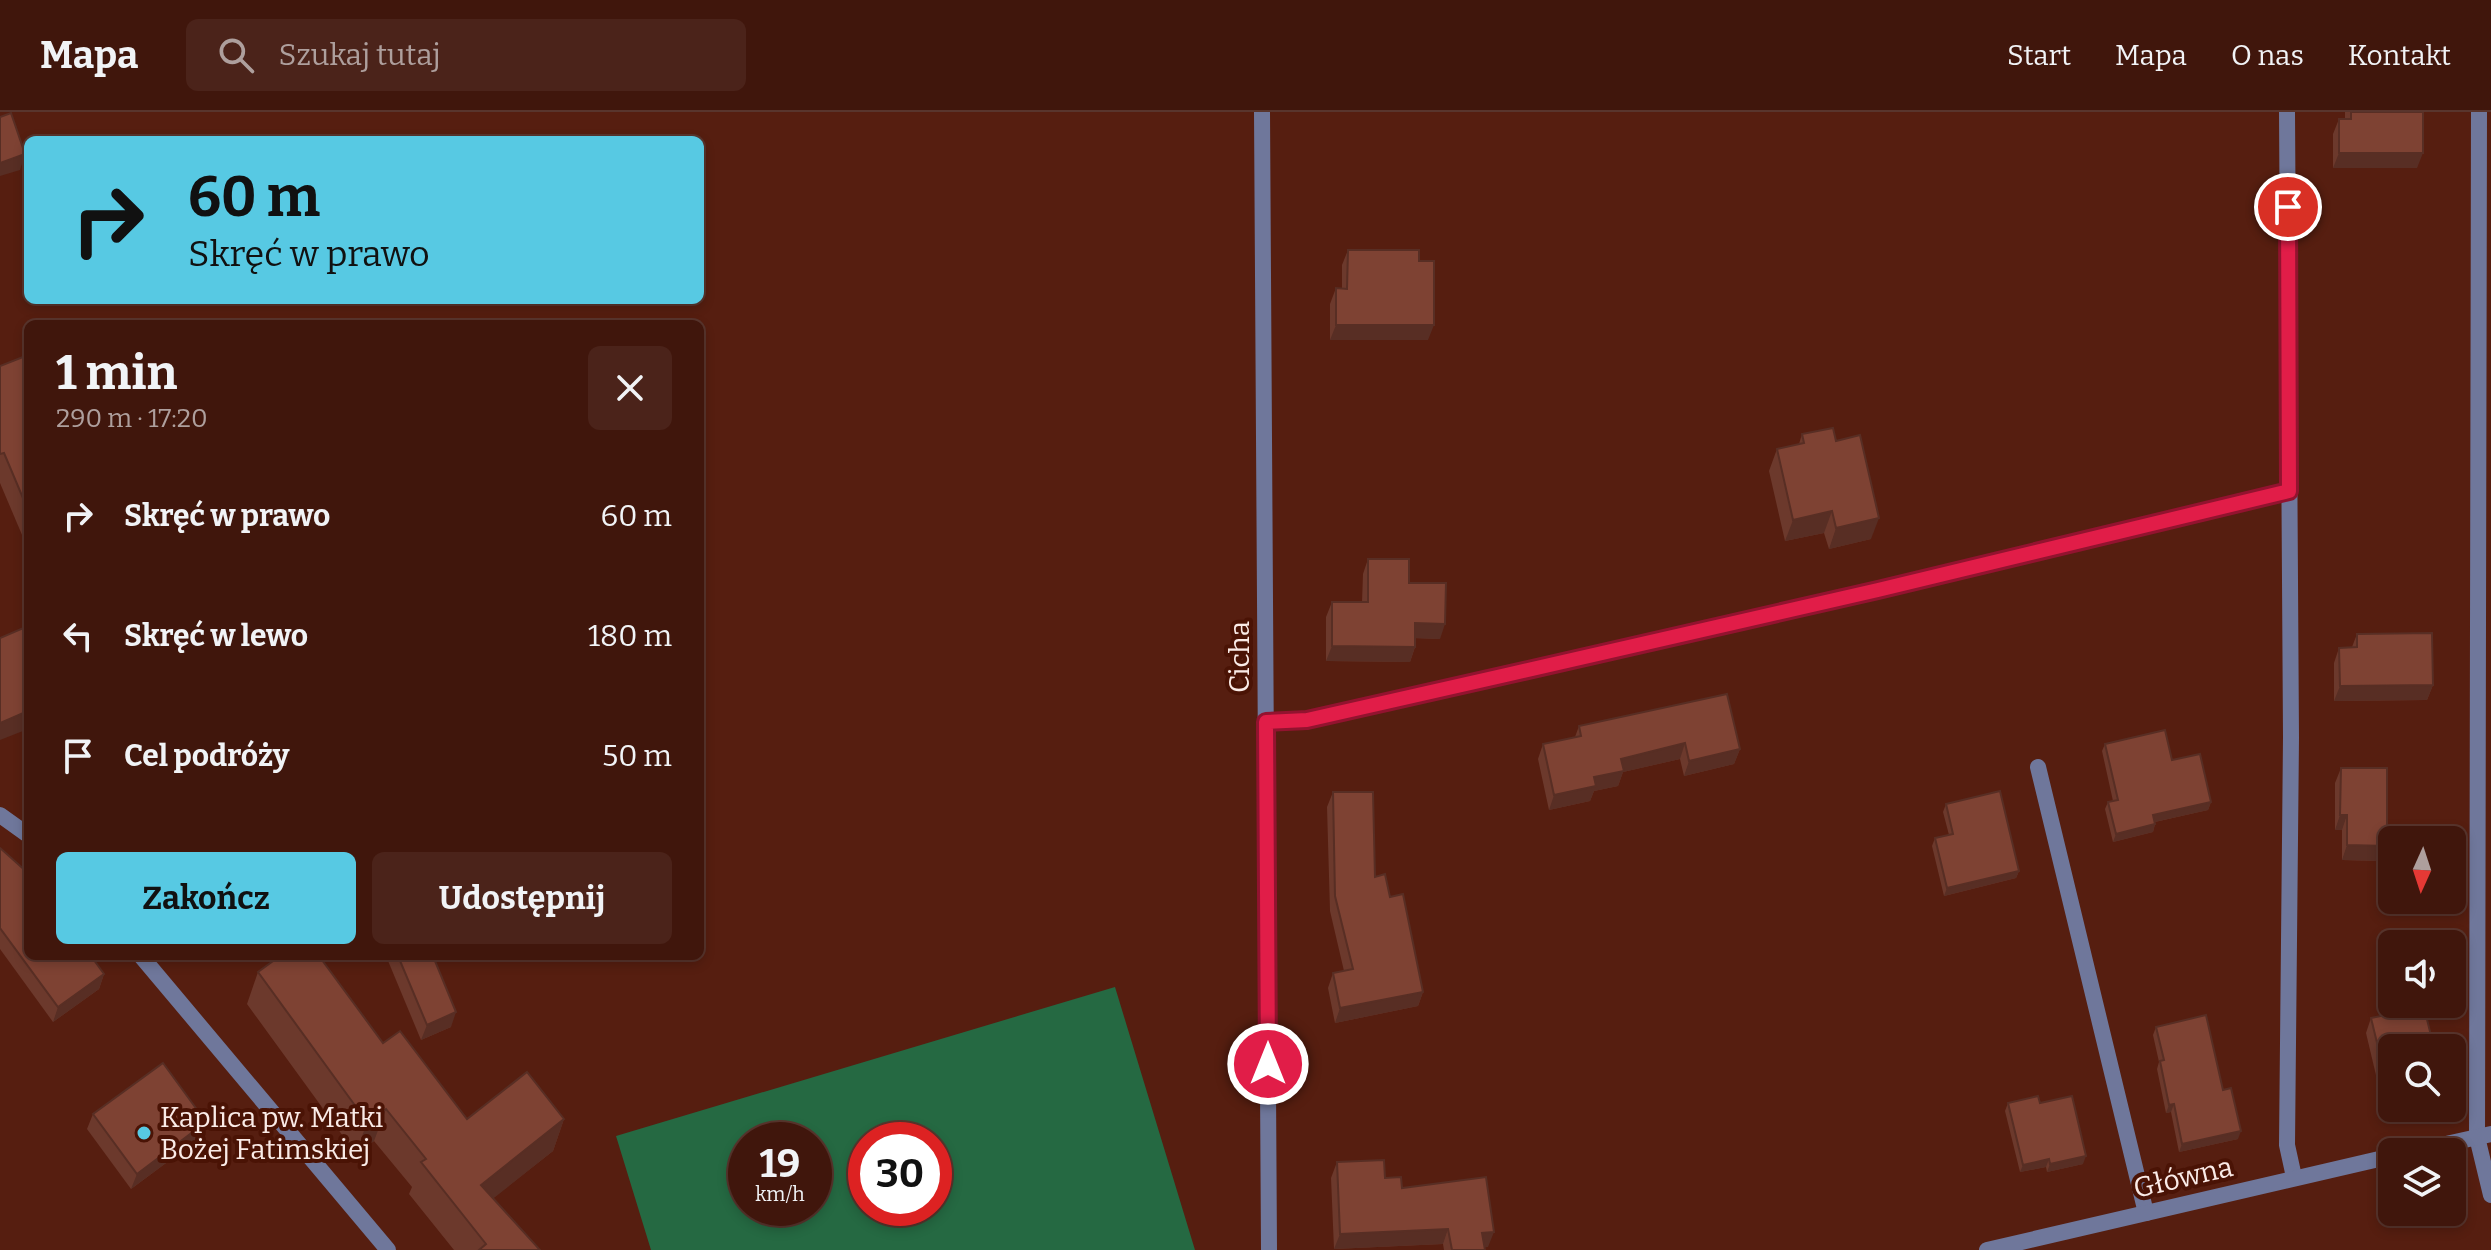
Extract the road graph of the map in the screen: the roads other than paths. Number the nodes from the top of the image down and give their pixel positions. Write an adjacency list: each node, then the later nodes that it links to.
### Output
1 (1262, 112): 5 (street, Cicha)
2 (2287, 112): 4 (street)
3 (2479, 112): 10 (street)
4 (2289, 491): 5 (street); 12 (street)
5 (1266, 722): 16 (street, Cicha)
6 (2038, 767): 14 (street)
7 (0, 815): 8 (street)
8 (24, 832)
9 (144, 960): 15 (street)
10 (2484, 1136): 13 (street)
11 (2378, 1159): 12 (street, Główna)
12 (2294, 1177): 14 (street, Główna)
13 (2491, 1195)
14 (2146, 1213): 17 (street, Główna)
15 (388, 1250)
16 (1269, 1250)
17 (1987, 1250)

